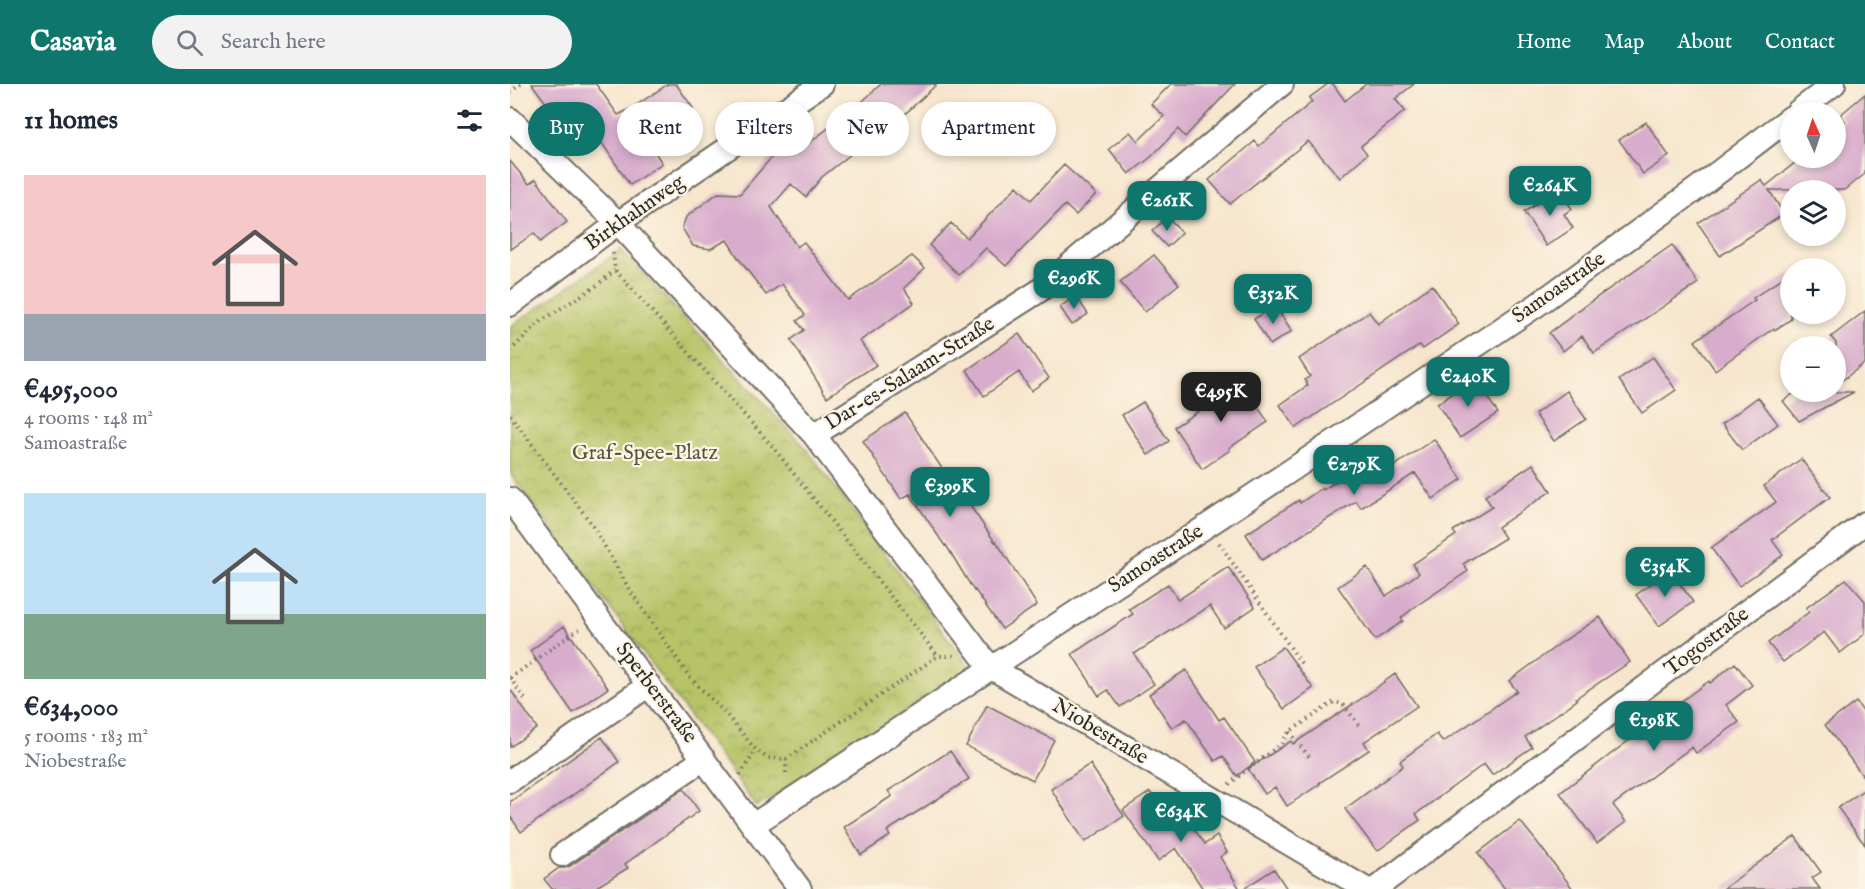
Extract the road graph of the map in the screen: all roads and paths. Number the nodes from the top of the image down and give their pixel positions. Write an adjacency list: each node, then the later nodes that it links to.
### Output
1 (521, 84): 5 (path)
2 (822, 84): 9 (street, Birkhahnweg)
3 (1282, 84): 14 (street, Dar-es-Salaam-Straße)
4 (1834, 84): 6 (street)
5 (510, 92)
6 (1810, 102)
7 (510, 119): 9 (street)
8 (1780, 125): 17 (street, Samoastraße)
9 (618, 224): 10 (path); 11 (street, Birkhahnweg); 14 (street)
10 (615, 270): 12 (path); 19 (path)
11 (510, 304)
12 (510, 351)
13 (510, 415): 28 (path)
14 (814, 435): 20 (street)
15 (510, 499): 18 (street, Sperberstraße)
16 (1865, 523): 37 (street, Togostraße)
17 (1207, 525): 20 (street, Samoastraße); 21 (path)
18 (597, 616): 22 (path); 23 (street, Sperberstraße)
19 (938, 656): 20 (path); 28 (path)
20 (988, 664): 31 (street, Niobestraße); 32 (street)
21 (1303, 666)
22 (510, 678): 24 (path)
23 (649, 685): 27 (street, Sperberstraße); 30 (street)
24 (527, 702)
25 (1361, 728): 26 (path)
26 (1289, 732): 29 (path); 31 (path)
27 (705, 759): 33 (street, Sperberstraße); 34 (street)
28 (786, 759): 32 (path)
29 (1311, 759)
30 (510, 781)
31 (1211, 798): 36 (street, Niobestraße)
32 (786, 802): 33 (street)
33 (753, 825): 35 (street, Sperberstraße)
34 (562, 855)
35 (800, 889)
36 (1366, 889)
37 (1375, 889)

